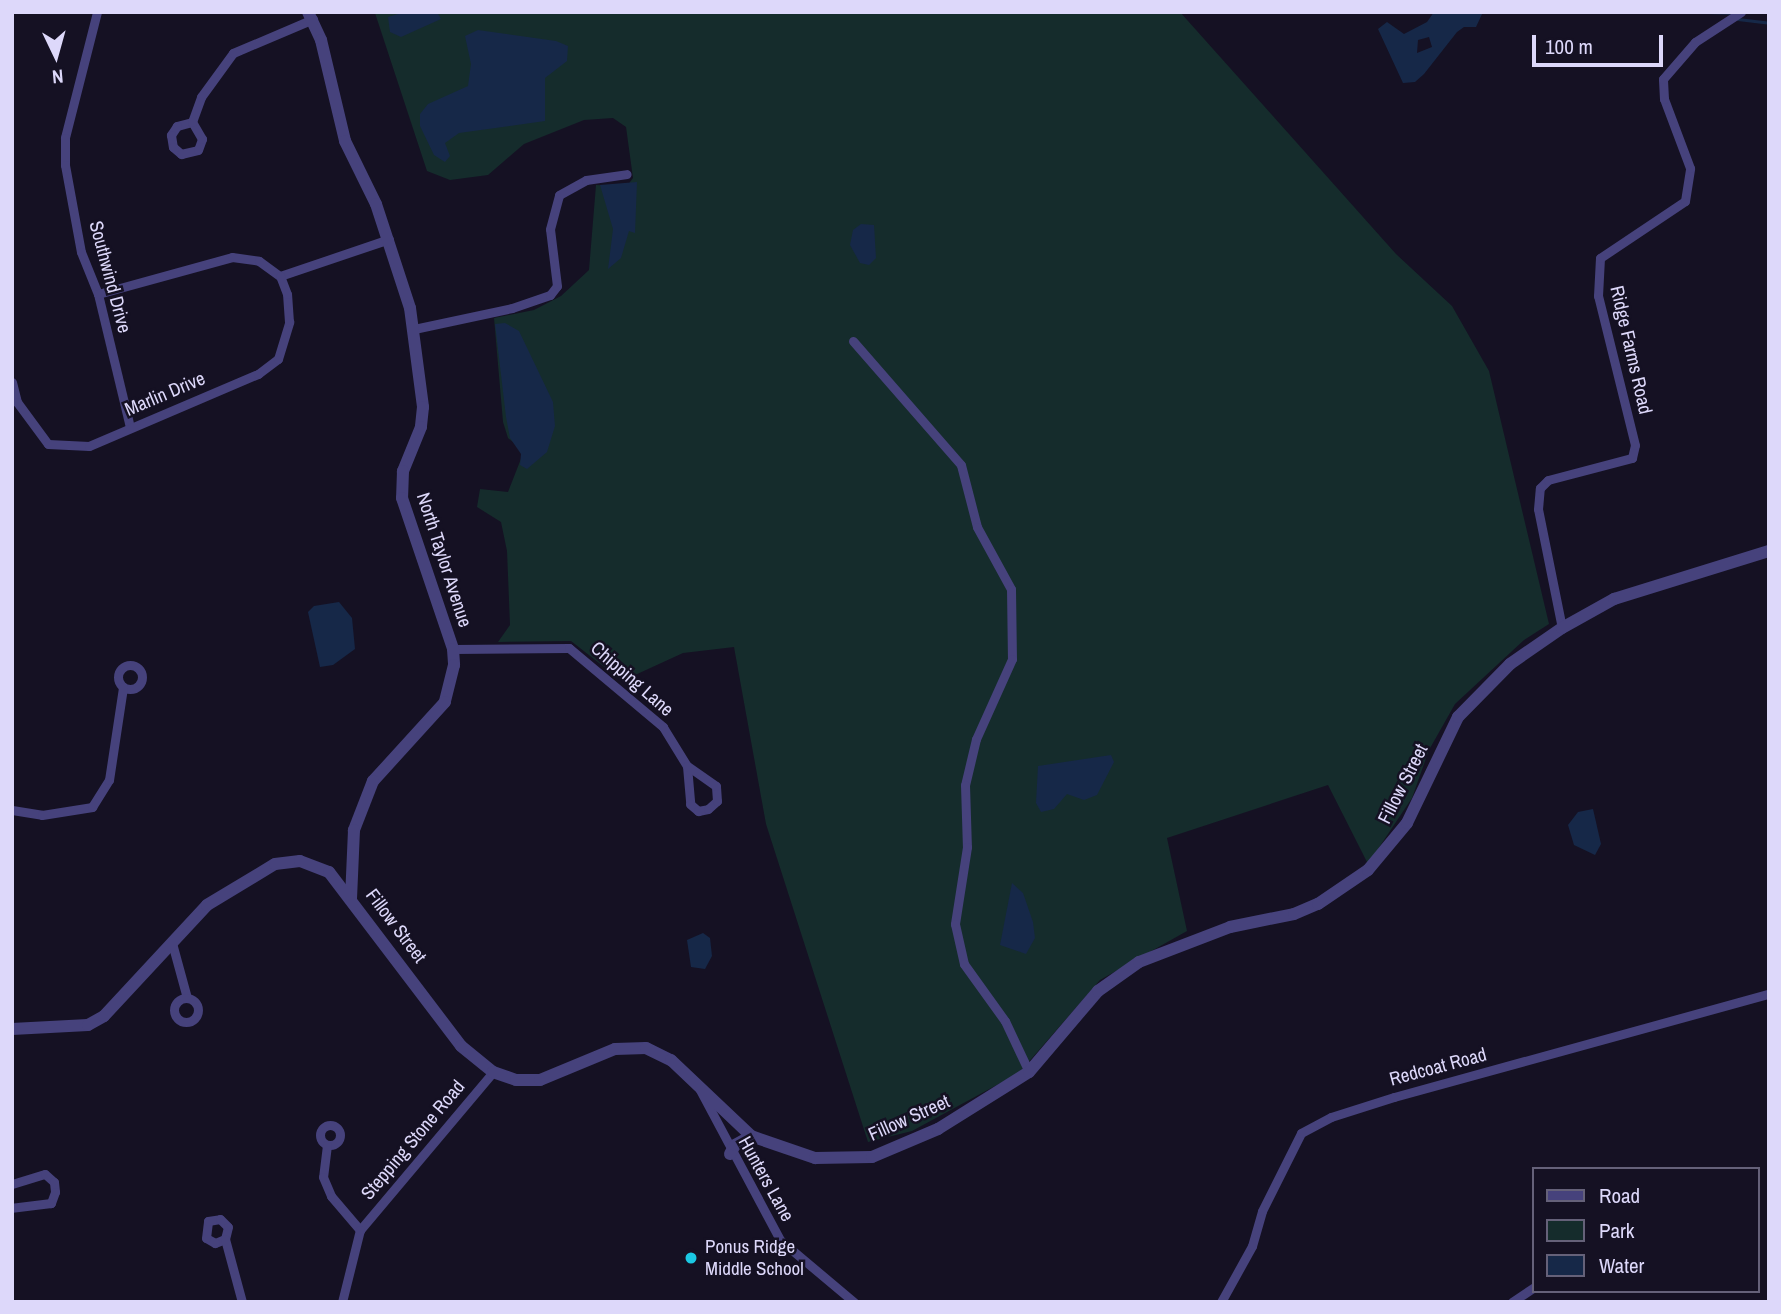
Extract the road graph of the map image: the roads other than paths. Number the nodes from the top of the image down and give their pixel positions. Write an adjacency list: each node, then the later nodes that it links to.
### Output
1 (97, 12): 8 (street, Southwind Drive)
2 (1741, 12): 14 (street, Ridge Farms Road)
3 (311, 16): 4 (street); 6 (street, North Taylor Avenue)
4 (192, 122)
5 (627, 174): 9 (street)
6 (388, 239): 7 (street); 9 (street, North Taylor Avenue)
7 (280, 276): 8 (street); 12 (street, Marlin Drive)
8 (98, 294): 12 (street, Southwind Drive)
9 (414, 329): 15 (street, North Taylor Avenue)
10 (853, 341): 25 (street)
11 (12, 382): 12 (street, Marlin Drive)
12 (130, 427)
13 (1769, 551): 14 (street, Fillow Street)
14 (1562, 628): 25 (street, Fillow Street)
15 (453, 649): 17 (street, Chipping Lane); 19 (street, North Taylor Avenue)
16 (123, 687): 18 (street)
17 (687, 766): 17 (street, Chipping Lane)
18 (12, 810)
19 (351, 899): 20 (street, Fillow Street); 24 (street, Fillow Street)
20 (172, 943): 22 (street); 23 (street, Fillow Street)
21 (1769, 994): 38 (street, Redcoat Road)
22 (187, 998)
23 (12, 1029)
24 (493, 1072): 26 (street, Fillow Street); 32 (street, Stepping Stone Road)
25 (1029, 1072): 27 (street, Fillow Street)
26 (698, 1086): 27 (street, Fillow Street); 29 (street, Hunters Lane)
27 (751, 1136): 29 (street)
28 (327, 1145): 32 (street)
29 (730, 1154): 37 (street, Hunters Lane)
30 (12, 1184): 31 (street)
31 (12, 1208)
32 (360, 1230): 36 (street)
33 (225, 1239): 35 (street)
34 (1532, 1288): 39 (street)
35 (242, 1302)
36 (342, 1302)
37 (854, 1302)
38 (1221, 1302)
39 (1512, 1302)

